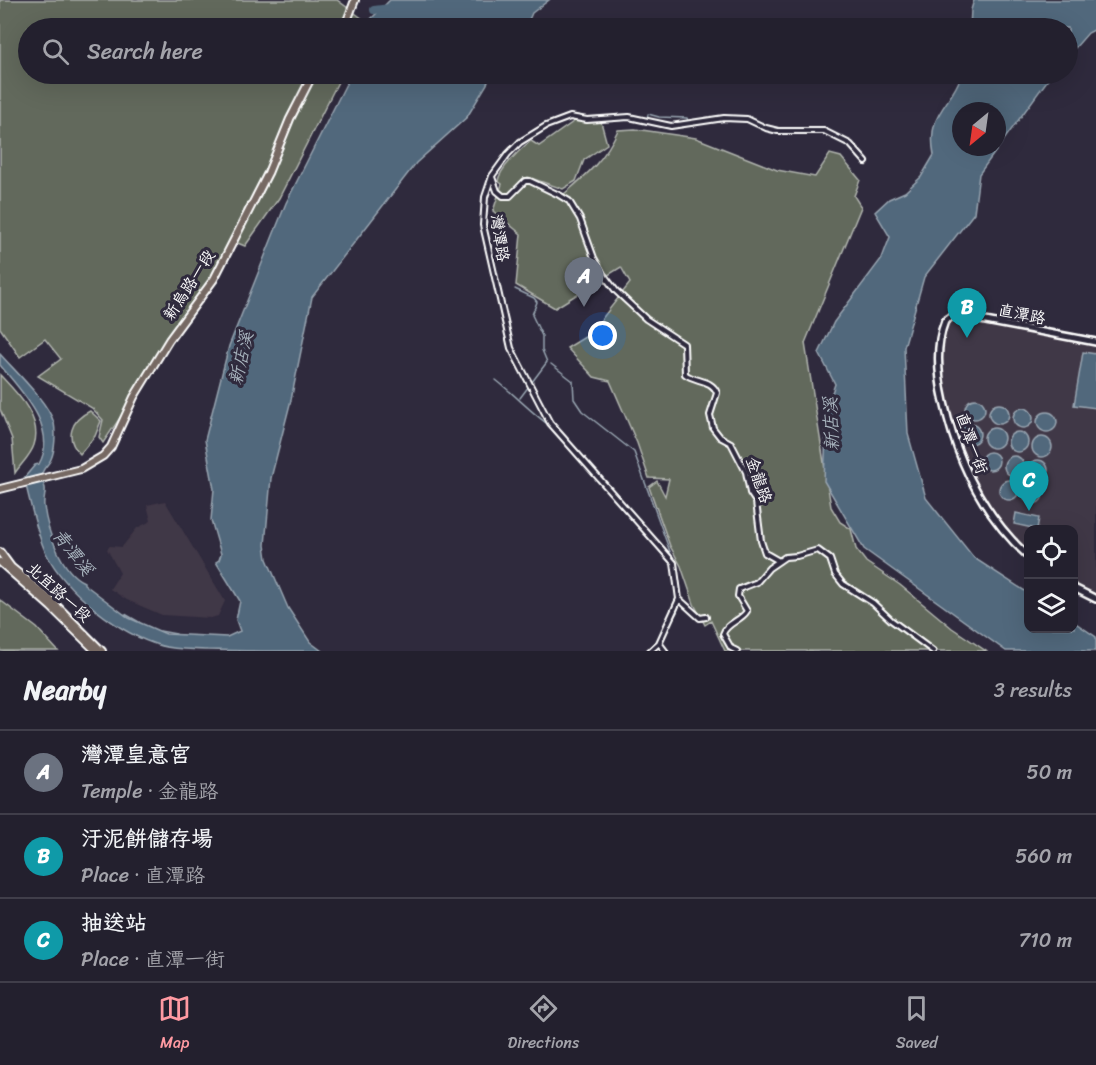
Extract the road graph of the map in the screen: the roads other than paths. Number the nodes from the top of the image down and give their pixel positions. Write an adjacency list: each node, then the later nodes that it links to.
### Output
1 (355, 0): 2 (main road)
2 (348, 18)
3 (308, 84): 8 (main road, 新烏路一段)
4 (866, 162): 5 (street, 灣潭路)
5 (492, 176): 11 (street, 金龍路); 14 (street, 灣潭路)
6 (945, 321): 7 (street, 直潭路); 9 (street, 直潭一街)
7 (1096, 342)
8 (0, 489)
9 (1024, 551)
10 (0, 552): 19 (main road, 北宜路一段)
11 (778, 561): 22 (street); 23 (street)
12 (0, 562): 18 (main road, 北宜路一段)
13 (1078, 590): 15 (street)
14 (679, 599): 16 (street); 17 (street)
15 (1096, 599)
16 (706, 617)
17 (658, 643): 20 (street); 21 (street)
18 (96, 651)
19 (102, 651)
20 (650, 651)
21 (665, 651)
22 (737, 651)
23 (933, 651)

